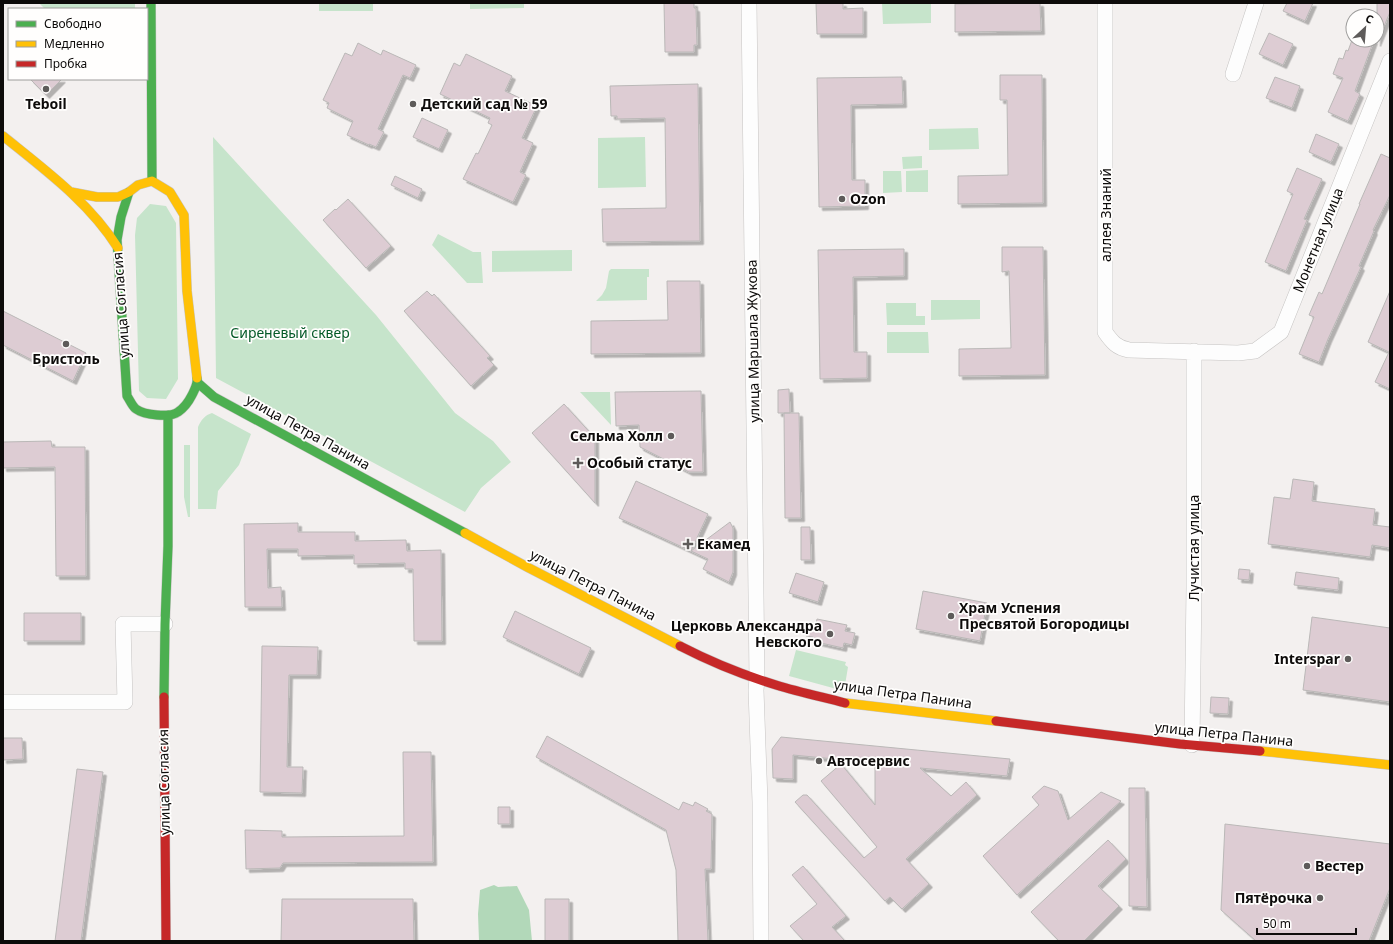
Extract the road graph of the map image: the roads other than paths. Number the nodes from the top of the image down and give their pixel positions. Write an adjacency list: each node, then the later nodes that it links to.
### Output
1 (151, 3): 8 (main road)
2 (749, 3): 16 (street, улица Маршала Жукова)
3 (1105, 3): 12 (street, аллея Знаний)
4 (1256, 3): 6 (street)
5 (1390, 61): 12 (street, Монетная улица)
6 (1233, 74)
7 (3, 136): 9 (main road)
8 (152, 181): 10 (main road); 13 (main road)
9 (71, 192): 10 (main road); 11 (main road)
10 (129, 192): 11 (main road, улица Согласия)
11 (118, 248): 14 (main road, улица Согласия)
12 (1194, 351): 18 (street, Лучистая улица)
13 (198, 383): 14 (main road); 16 (main road, улица Петра Панина)
14 (168, 415): 15 (main road, улица Согласия)
15 (165, 624): 17 (street); 20 (main road, улица Согласия)
16 (757, 679): 18 (main road, улица Петра Панина); 21 (street, улица Маршала Жукова)
17 (3, 702)
18 (1192, 745): 19 (main road, улица Петра Панина)
19 (1390, 765)
20 (166, 941)
21 (761, 941)

